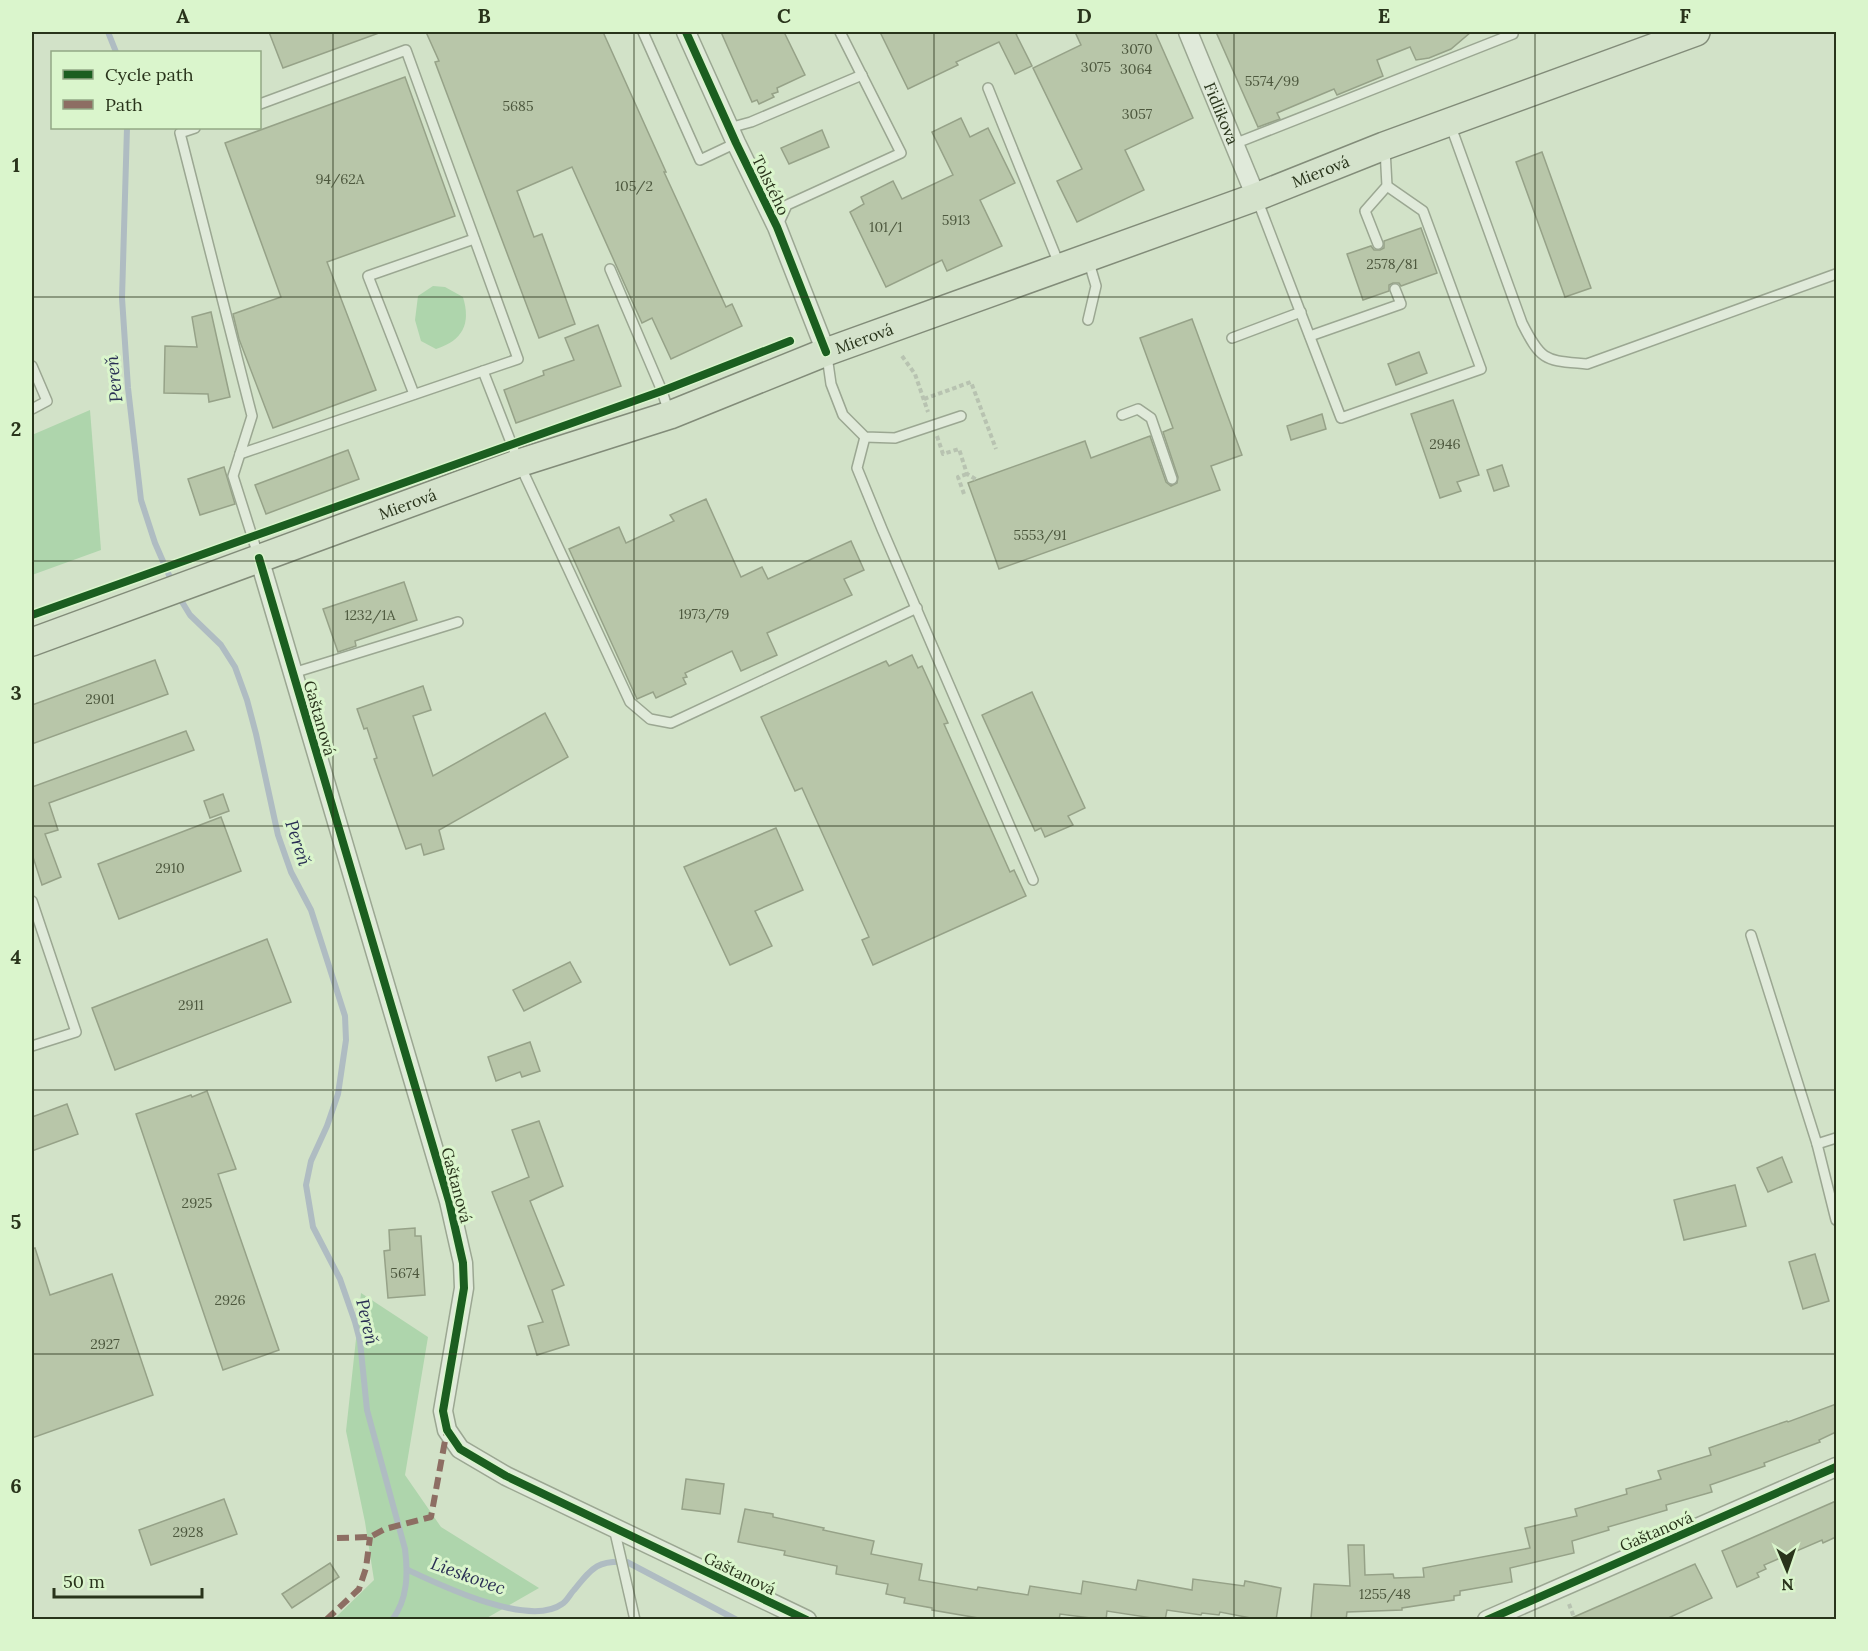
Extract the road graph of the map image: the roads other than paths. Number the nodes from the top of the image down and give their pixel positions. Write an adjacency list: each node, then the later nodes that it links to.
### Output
1 (643, 32): 12 (lane)
2 (687, 32): 12 (street, Tolstého)
3 (840, 32): 7 (lane)
4 (1188, 32): 13 (street, Fidlikova)
5 (1512, 32): 13 (lane)
6 (1696, 32): 10 (main road, Mierová)
7 (862, 75): 12 (lane); 17 (lane)
8 (988, 88): 21 (lane)
9 (261, 104): 18 (lane)
10 (1449, 122): 14 (main road, Mierová); 23 (lane)
11 (192, 129): 38 (lane)
12 (732, 136): 17 (street, Tolstého)
13 (1234, 144): 16 (street, Fidlikova)
14 (1384, 146): 15 (lane); 16 (main road, Mierová)
15 (1387, 186): 19 (lane); 27 (lane)
16 (1256, 197): 20 (main road, Mierová); 25 (lane)
17 (777, 227): 29 (street, Tolstého)
18 (474, 238): 31 (lane); 32 (lane)
19 (1378, 244)
20 (1088, 257): 21 (main road, Mierová); 26 (lane)
21 (1060, 267): 29 (main road, Mierová)
22 (609, 268): 34 (lane)
23 (1836, 274)
24 (1395, 289): 27 (lane)
25 (1301, 312): 27 (lane); 28 (lane)
26 (1088, 320)
27 (1310, 336)
28 (1232, 339)
29 (826, 352): 34 (main road, Mierová); 37 (lane)
30 (32, 366): 33 (lane)
31 (483, 371): 32 (lane); 39 (lane)
32 (414, 394): 38 (lane)
33 (32, 409)
34 (670, 415): 39 (main road, Mierová)
35 (1122, 415): 40 (lane)
36 (961, 416): 37 (lane)
37 (865, 437): 42 (lane)
38 (240, 454): 41 (lane)
39 (519, 463): 41 (main road, Mierová); 42 (lane)
40 (1172, 479)
41 (259, 558): 44 (main road, Mierová); 45 (street, Gaštanová)
42 (917, 608): 46 (lane)
43 (458, 622): 45 (lane)
44 (32, 642)
45 (293, 673): 54 (street, Gaštanová)
46 (1033, 880)
47 (32, 901): 49 (lane)
48 (1751, 935): 51 (lane)
49 (32, 1046)
50 (1836, 1138): 51 (lane)
51 (1817, 1144): 52 (lane)
52 (1836, 1220)
53 (1836, 1467): 57 (street, Gaštanová)
54 (614, 1527): 55 (lane); 56 (street, Gaštanová)
55 (635, 1620)
56 (807, 1620)
57 (1487, 1620)

